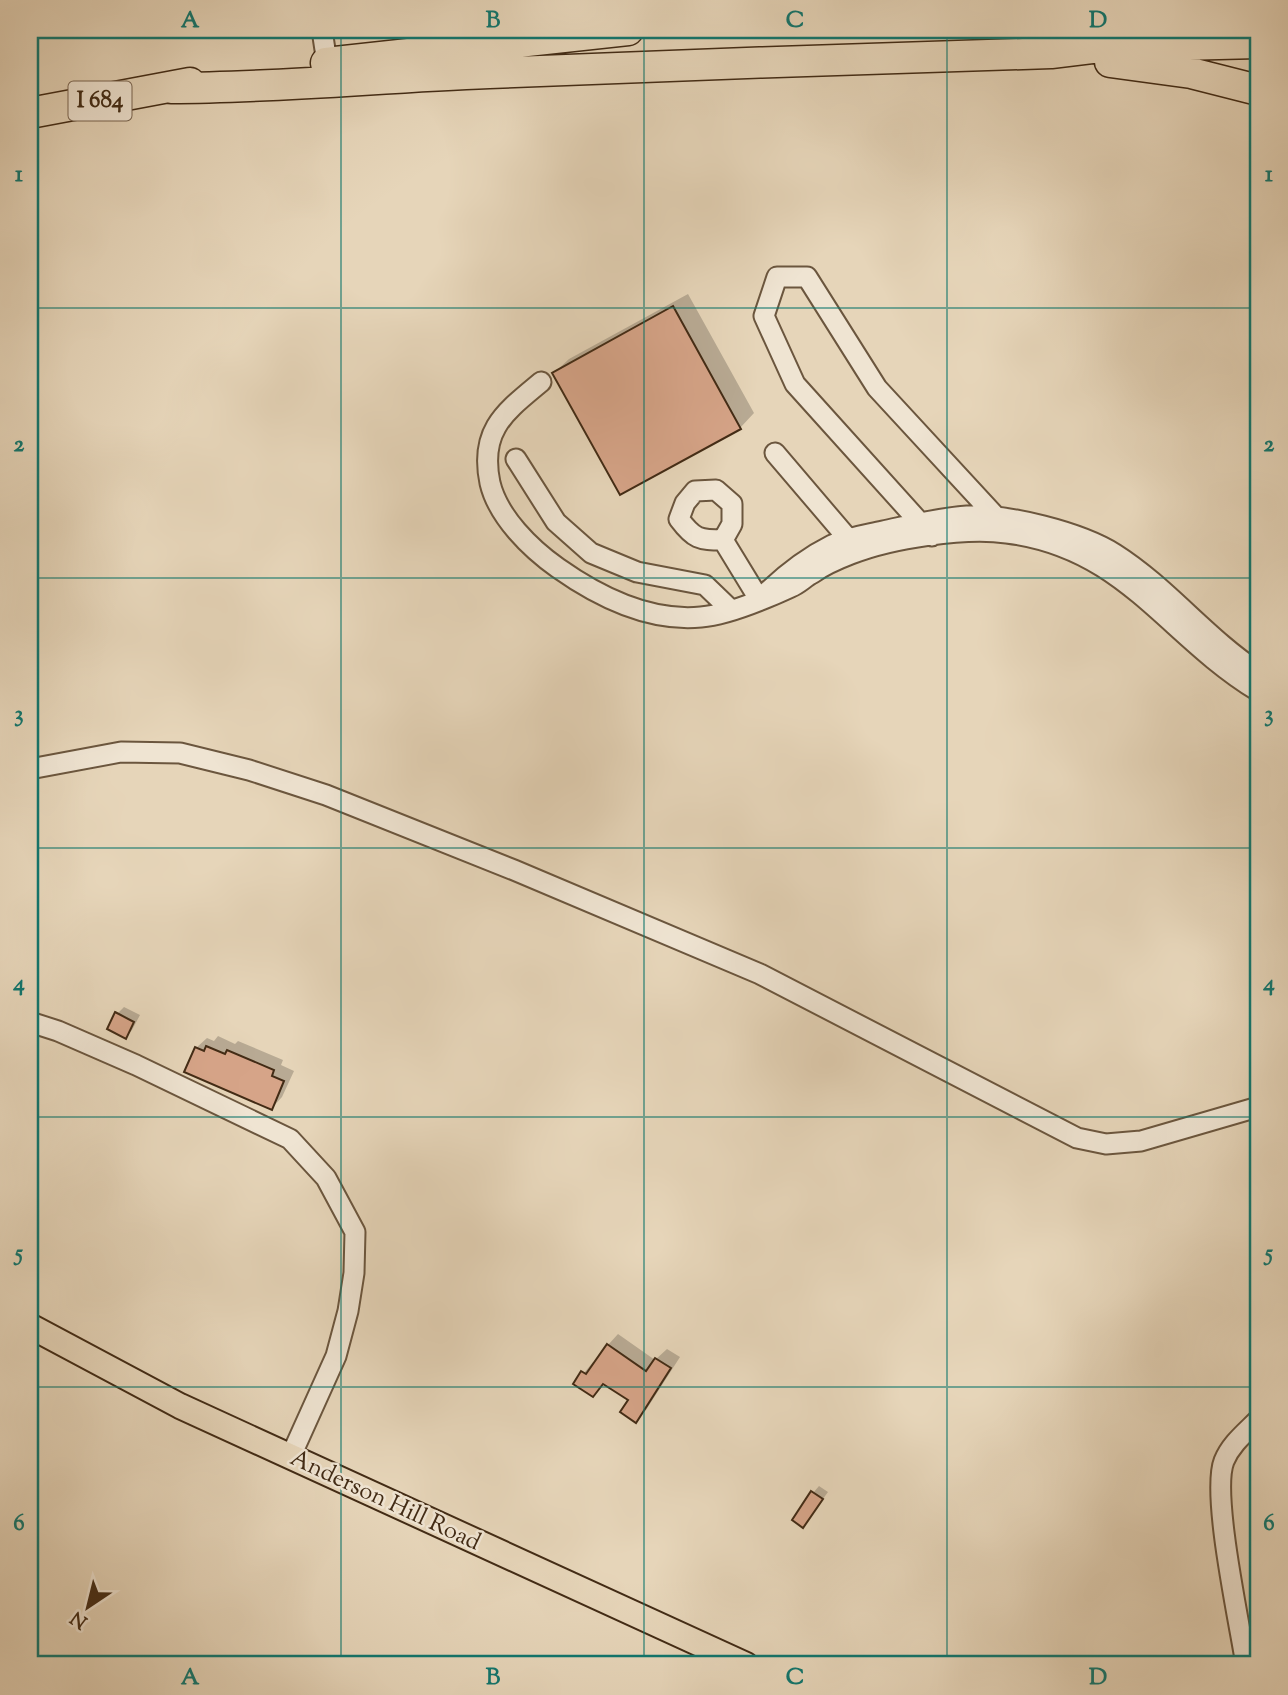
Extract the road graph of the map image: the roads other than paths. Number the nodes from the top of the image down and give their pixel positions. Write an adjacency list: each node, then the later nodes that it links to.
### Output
1 (321, 30): 5 (street)
2 (628, 30): 5 (highway)
3 (1258, 43): 4 (highway)
4 (1051, 53): 6 (highway); 7 (highway)
5 (327, 63): 6 (highway)
6 (171, 88): 8 (highway, I 684)
7 (1258, 90)
8 (30, 113)
9 (541, 382): 16 (street)
10 (775, 453): 17 (street)
11 (516, 459): 12 (street)
12 (556, 522): 16 (street); 19 (street)
13 (1002, 525): 14 (street); 14 (street); 20 (street); 21 (street)
14 (925, 529): 17 (street)
15 (723, 540): 18 (street)
16 (530, 544): 19 (street)
17 (853, 545): 18 (street)
18 (759, 599): 19 (street)
19 (731, 610)
20 (1258, 672)
21 (1258, 691)
22 (30, 769): 24 (street)
23 (30, 1022): 27 (street)
24 (1258, 1107)
25 (30, 1326): 27 (main road, Anderson Hill Road)
26 (1258, 1420): 29 (street)
27 (290, 1458): 28 (main road, Anderson Hill Road)
28 (746, 1665)
29 (1246, 1665)

